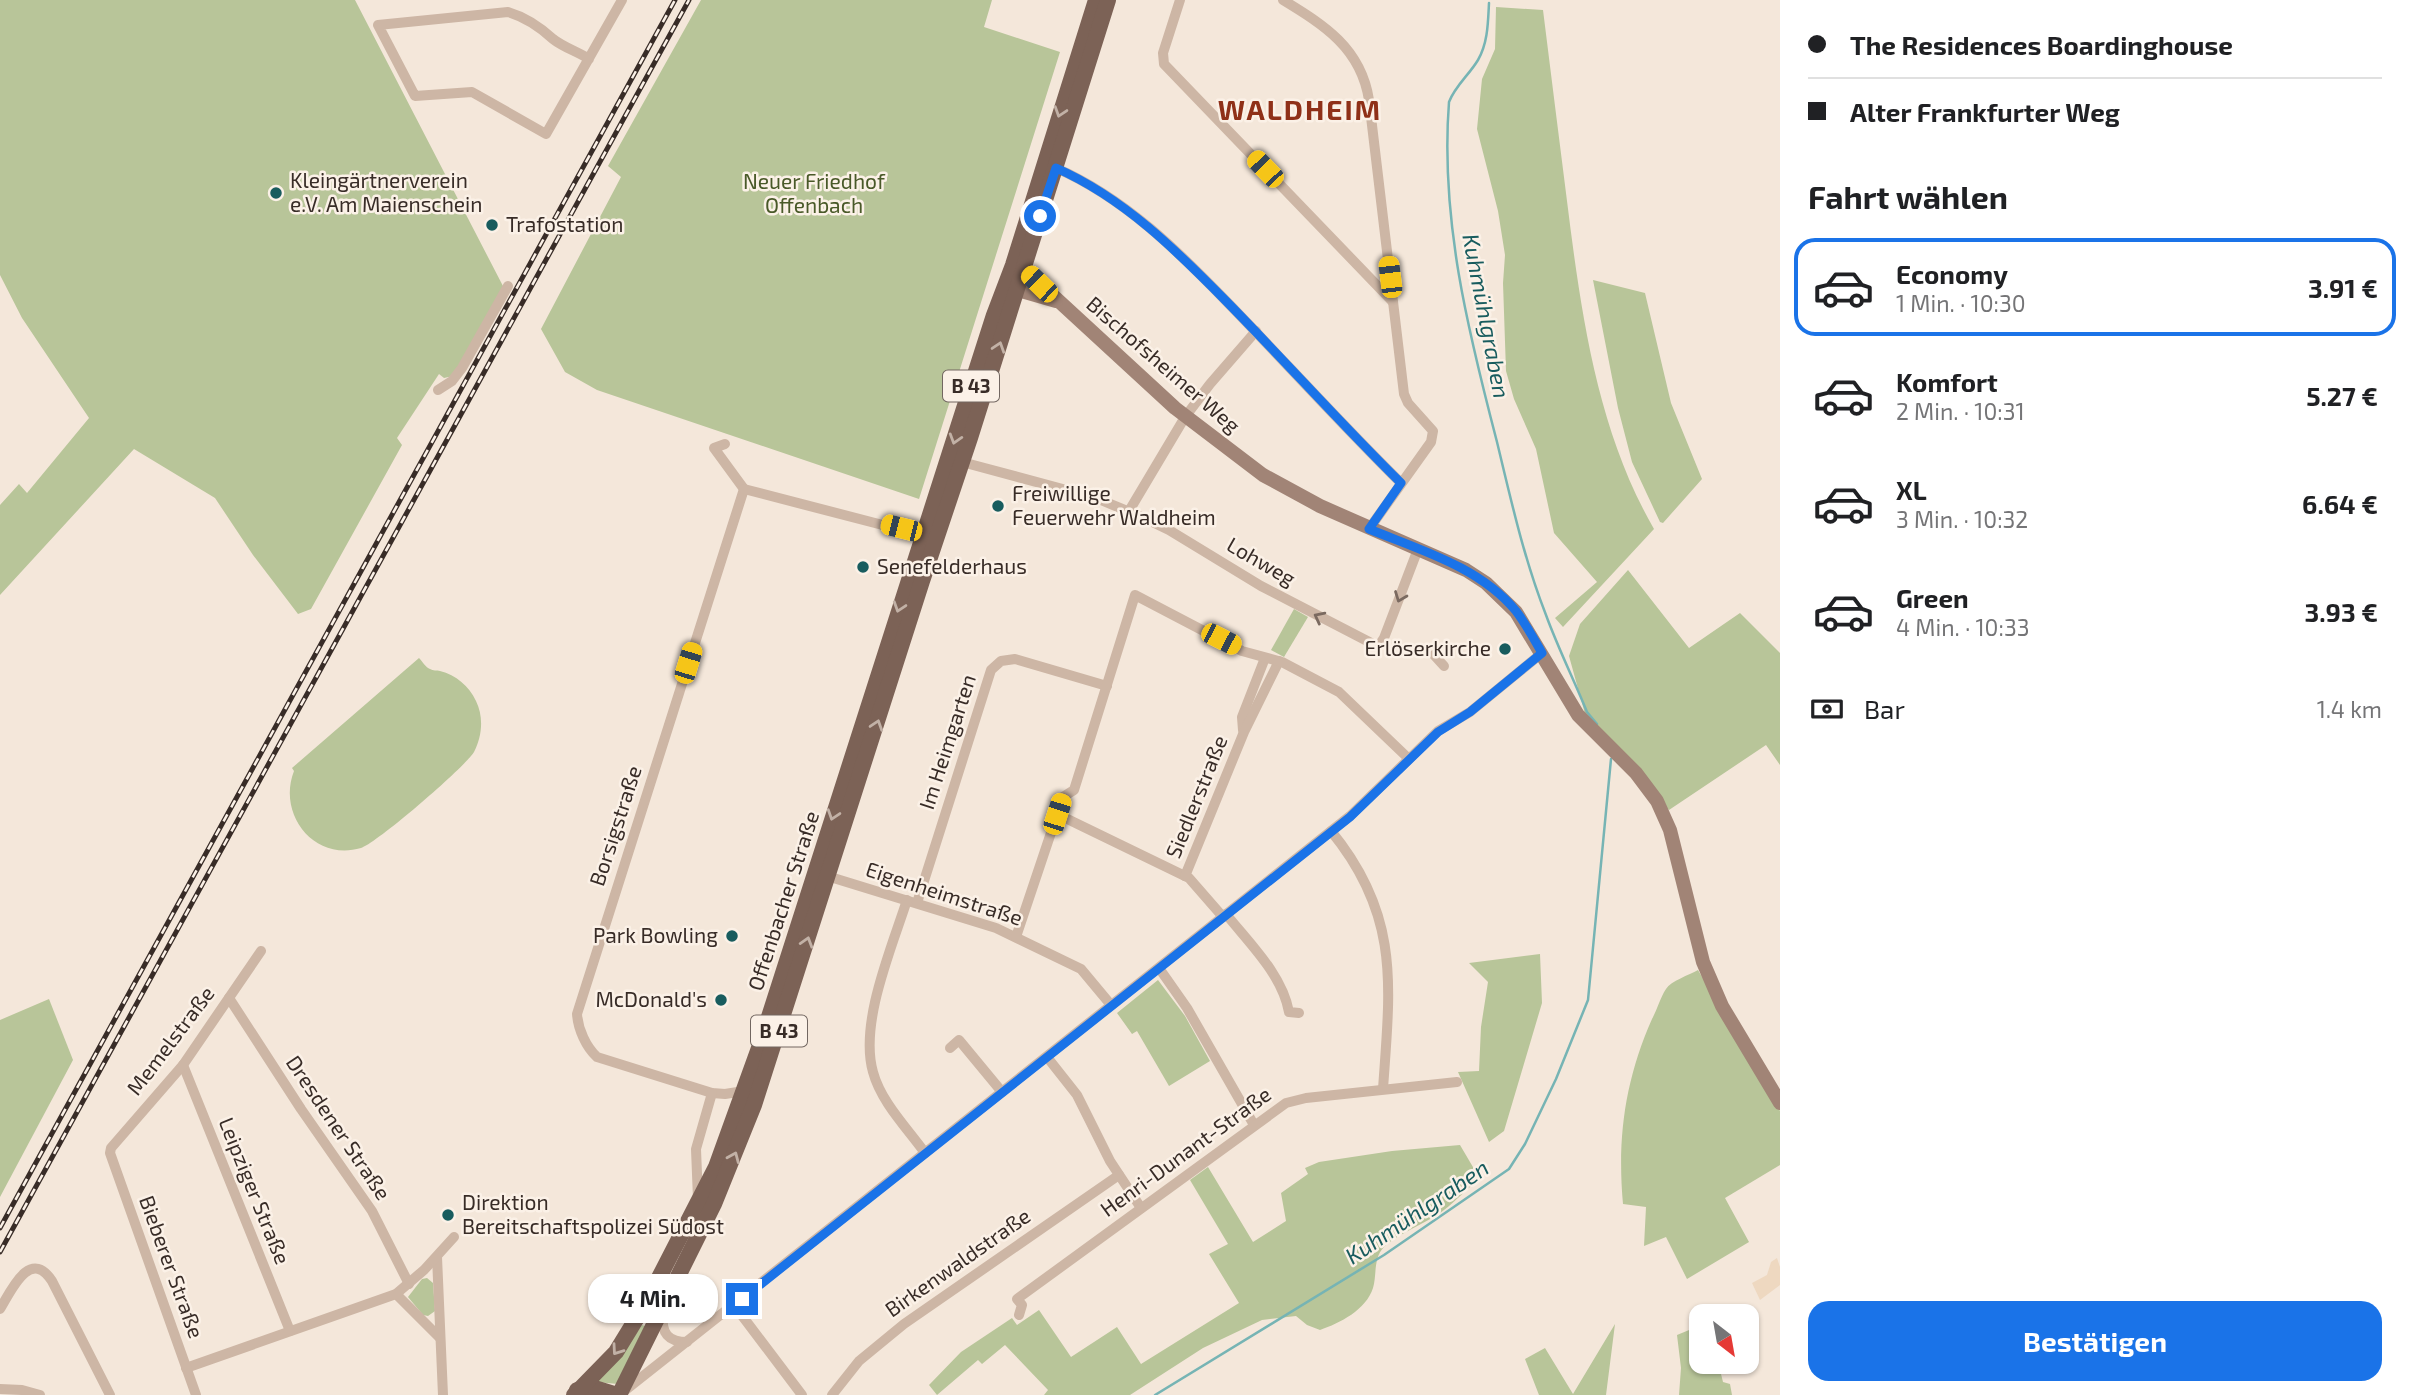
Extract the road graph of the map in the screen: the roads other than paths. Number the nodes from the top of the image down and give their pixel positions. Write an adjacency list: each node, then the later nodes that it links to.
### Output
1 (622, 0): 6 (street)
2 (1096, 0): 8 (main road, one-way to 8)
3 (1108, 0): 7 (main road, B 43)
4 (1180, 0): 12 (street)
5 (1283, 0): 12 (street)
6 (589, 59): 6 (street)
7 (1056, 168): 8 (main road, B 43); 13 (street)
8 (1018, 267): 10 (main road, B 43); 11 (street, Bischofsheimer Weg)
9 (508, 286): 14 (street)
10 (1011, 288): 11 (street, Bischofsheimer Weg); 17 (main road, B 43, one-way to 10); 20 (main road, B 43, one-way to 20)
11 (1057, 302): 15 (street, Bischofsheimer Weg)
12 (1393, 302): 18 (street)
13 (1256, 331): 15 (street); 18 (street)
14 (438, 390)
15 (1185, 417): 21 (street); 22 (street, Bischofsheimer Weg)
16 (725, 444): 19 (street)
17 (962, 462): 20 (main road, B 43); 21 (street, Lohweg)
18 (1401, 483): 22 (street)
19 (744, 488): 23 (street); 52 (street, Borsigstraße)
20 (939, 509): 23 (main road, Offenbacher Straße / B 43)
21 (1129, 511): 24 (street, Lohweg, one-way to 21)
22 (1369, 529): 24 (street, Bischofsheimer Weg)
23 (929, 537): 35 (main road, Offenbacher Straße / B 43, one-way to 23); 50 (main road, Offenbacher Straße / B 43, one-way to 50)
24 (1418, 550): 25 (street, Bischofsheimer Weg)
25 (1542, 653): 32 (street); 53 (street, Bischofsheimer Weg)
26 (1434, 655): 29 (street)
27 (1265, 658): 28 (street); 30 (street); 31 (street, Siedlerstraße)
28 (1279, 661): 31 (street, Siedlerstraße); 32 (street)
29 (1444, 666)
30 (1107, 686): 33 (street); 37 (street, Im Heimgarten)
31 (1244, 732): 36 (street, Siedlerstraße)
32 (1408, 758): 34 (street)
33 (1057, 814): 36 (street); 39 (street)
34 (1331, 831): 38 (street); 49 (street)
35 (827, 876): 37 (street, Eigenheimstraße); 64 (main road, Offenbacher Straße / B 43, one-way to 35)
36 (1185, 876): 38 (street)
37 (912, 901): 39 (street, Eigenheimstraße); 56 (street, Im Heimgarten)
38 (1224, 916): 41 (street); 44 (street)
39 (1016, 937): 43 (street, Eigenheimstraße)
40 (261, 951): 42 (street, Memelstraße)
41 (1159, 968): 43 (street); 54 (street)
42 (229, 998): 47 (street, Memelstraße); 62 (street, Dresdener Straße)
43 (1111, 1005): 46 (street)
44 (1300, 1013)
45 (950, 1048): 51 (street)
46 (1047, 1057): 51 (street); 57 (street)
47 (183, 1065): 55 (street, Memelstraße); 68 (street, Leipziger Straße)
48 (1457, 1082): 49 (street, Henri-Dunant-Straße)
49 (1383, 1089): 54 (street, Henri-Dunant-Straße)
50 (744, 1091): 52 (street, Borsigstraße); 58 (main road, Offenbacher Straße / B 43)
51 (1002, 1092): 56 (street)
52 (712, 1093): 58 (street)
53 (1780, 1103)
54 (1254, 1125): 59 (street, Henri-Dunant-Straße)
55 (110, 1153): 71 (street, Bieberer Straße)
56 (925, 1153): 65 (street)
57 (1119, 1175): 59 (street); 80 (street, Birkenwaldstraße)
58 (699, 1203): 73 (main road, Offenbacher Straße / B 43, one-way to 73)
59 (1141, 1208): 67 (street, Henri-Dunant-Straße)
60 (454, 1237): 61 (street)
61 (437, 1257): 62 (street); 69 (street)
62 (409, 1284): 63 (street)
63 (396, 1294): 68 (street); 69 (street)
64 (664, 1302): 70 (street); 78 (main road, Offenbacher Straße / B 43)
65 (734, 1306): 70 (street); 79 (street)
66 (0, 1309): 75 (street)
67 (1019, 1315)
68 (290, 1331): 71 (street)
69 (440, 1338): 77 (street)
70 (687, 1342): 78 (street)
71 (186, 1368): 76 (street, Bieberer Straße)
72 (0, 1389): 74 (street)
73 (574, 1393): 78 (main road)
74 (40, 1395)
75 (110, 1395)
76 (196, 1395)
77 (443, 1395)
78 (619, 1395)
79 (802, 1395)
80 (832, 1395)

